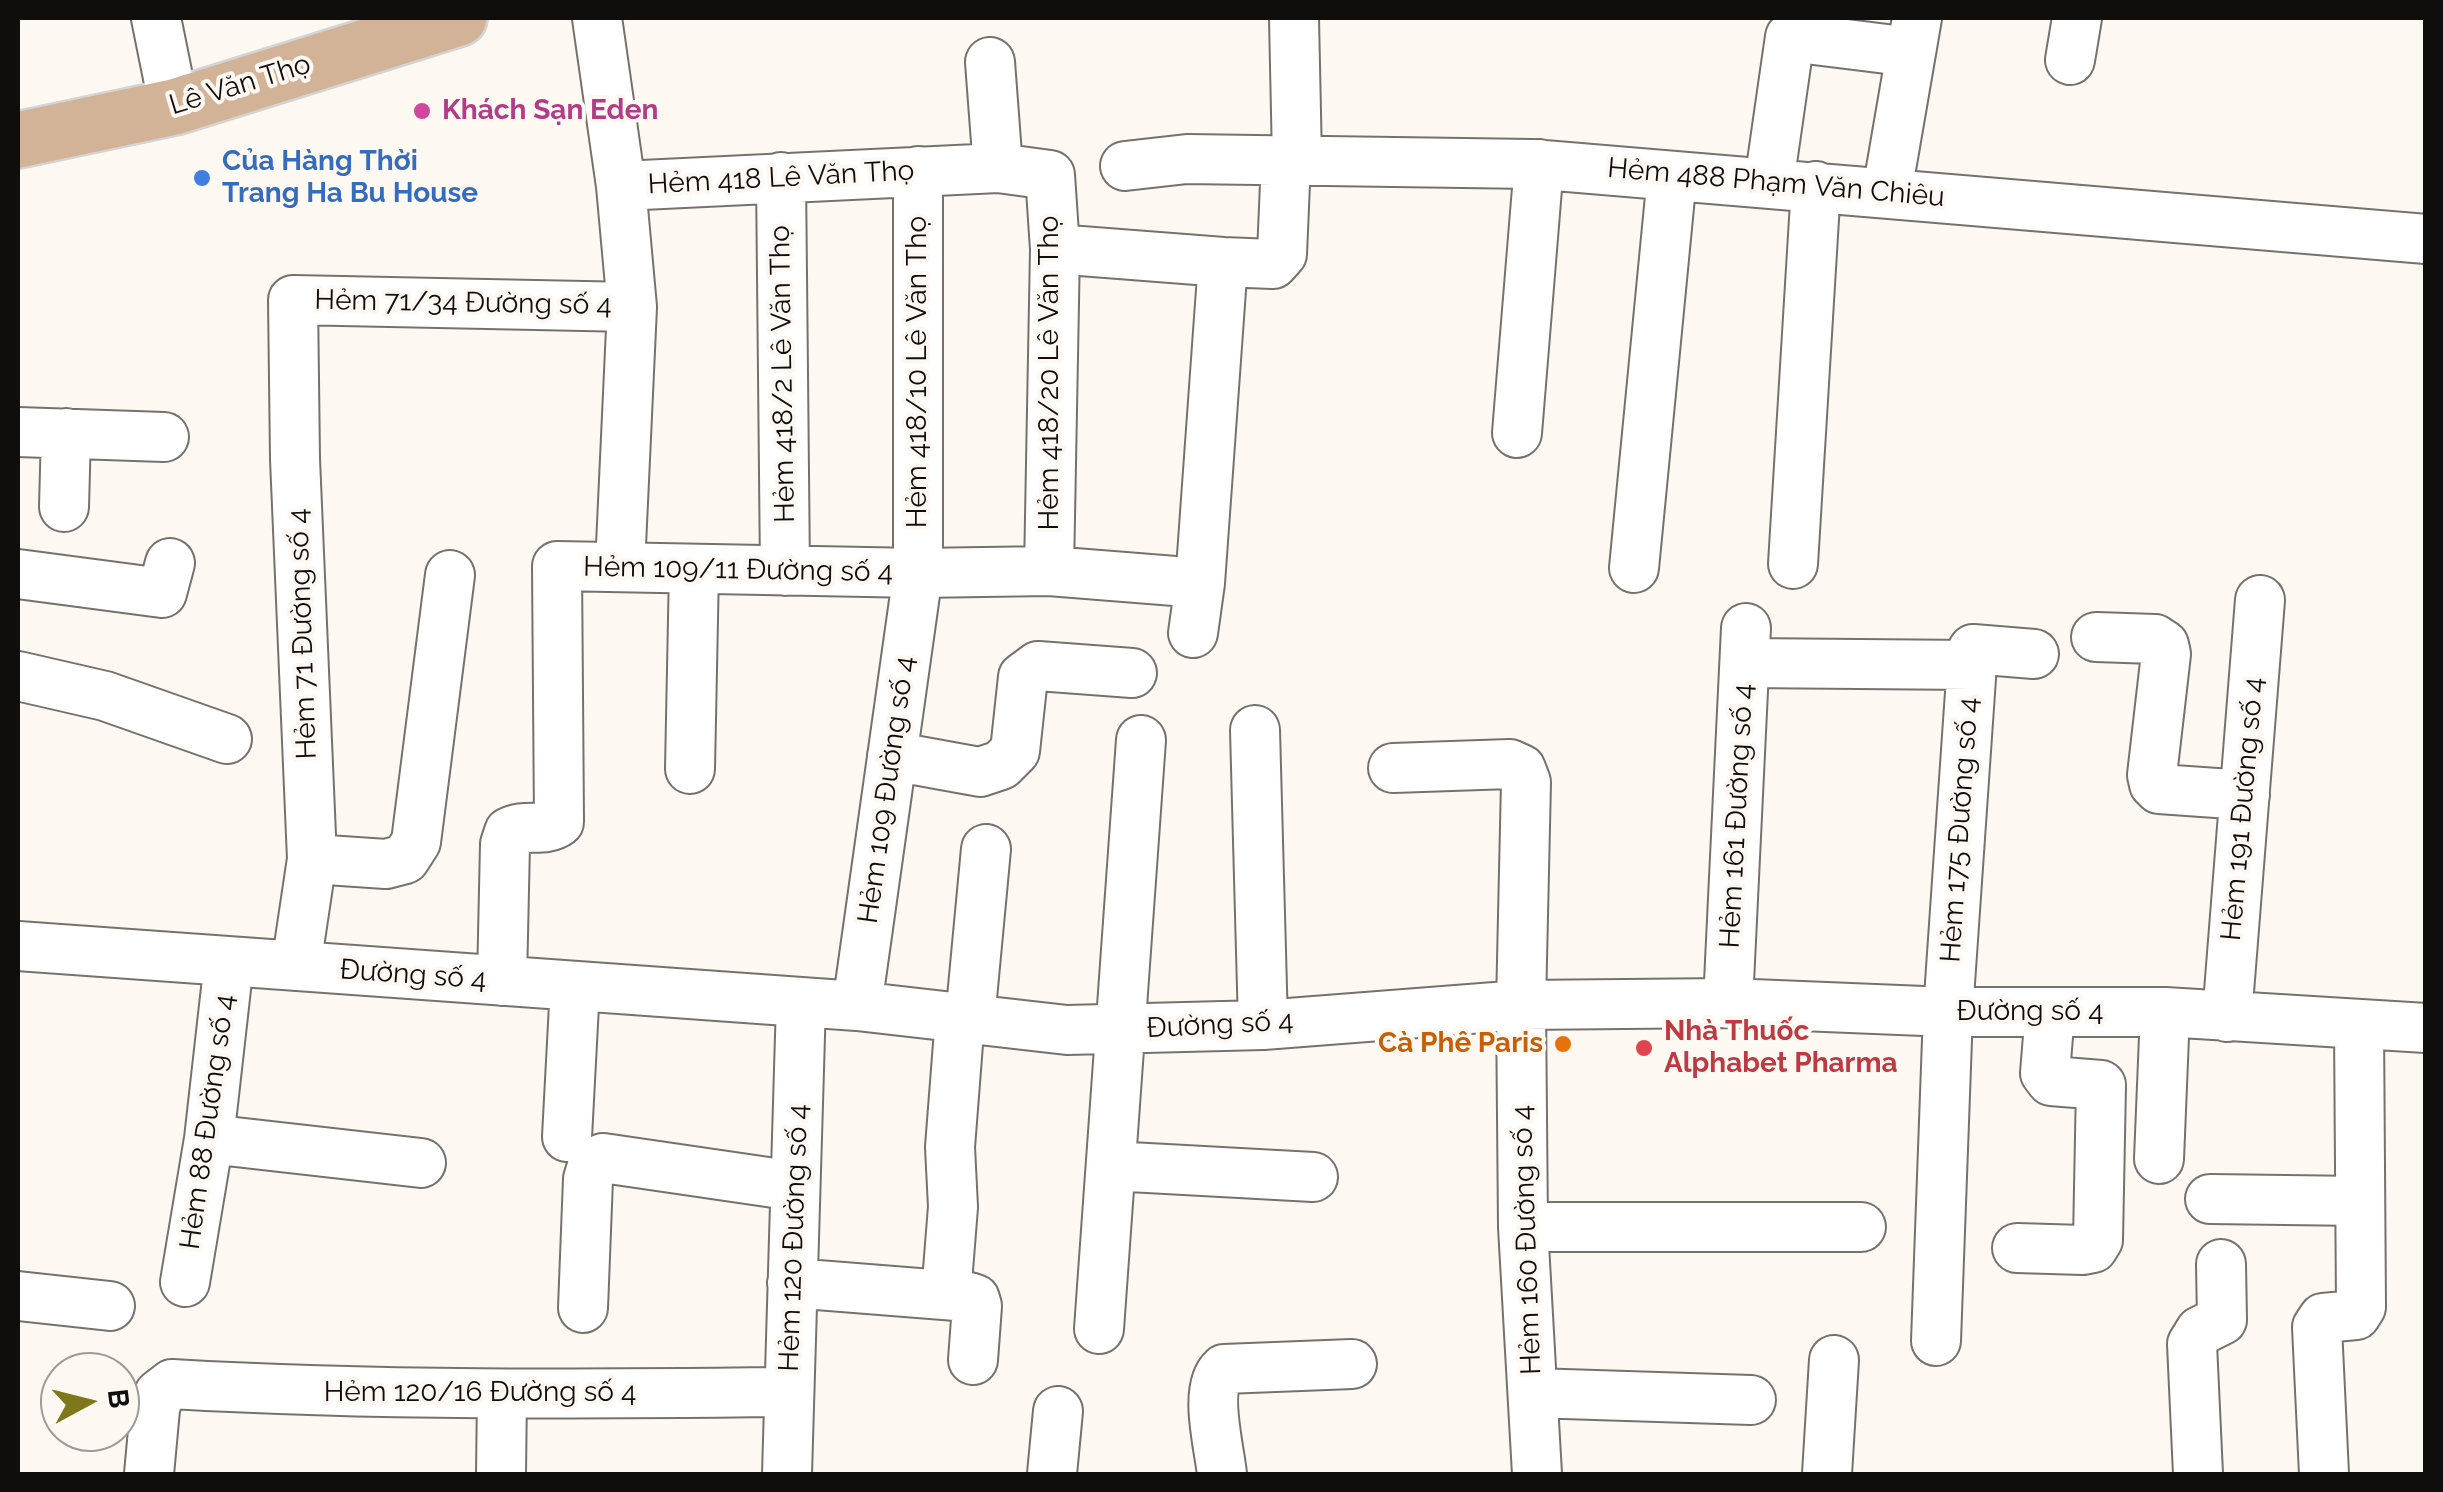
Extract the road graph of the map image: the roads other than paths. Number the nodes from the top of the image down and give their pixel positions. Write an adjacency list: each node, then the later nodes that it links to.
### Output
1 (156, 18): 7 (street)
2 (597, 18): 18 (street, Hẻm 418 Lê Văn Thọ)
3 (1294, 18): 9 (street)
4 (443, 20): 7 (main road, Lê Văn Thọ)
5 (1914, 35): 17 (street); 20 (street)
6 (990, 62): 12 (street)
7 (174, 107): 8 (main road, Lê Văn Thọ)
8 (18, 140)
9 (1292, 160): 10 (street, Hẻm 488 Phạm Văn Chiêu); 11 (street, Hẻm 488 Phạm Văn Chiêu); 23 (street)
10 (1539, 164): 15 (street, Hẻm 488 Phạm Văn Chiêu); 27 (street)
11 (1125, 166)
12 (998, 168): 13 (street, Hẻm 418 Lê Văn Thọ); 14 (street, Hẻm 418 Lê Văn Thọ)
13 (918, 172): 16 (street, Hẻm 418 Lê Văn Thọ); 38 (street, Hẻm 418/10 Lê Văn Thọ)
14 (1050, 176): 22 (street, Hẻm 418/20 Lê Văn Thọ)
15 (1672, 176): 17 (street, Hẻm 488 Phạm Văn Chiêu); 34 (street)
16 (781, 178): 18 (street, Hẻm 418 Lê Văn Thọ); 36 (street, Hẻm 418/2 Lê Văn Thọ)
17 (1769, 183): 19 (street, Hẻm 488 Phạm Văn Chiêu)
18 (621, 186): 25 (street)
19 (1816, 186): 20 (street, Hẻm 488 Phạm Văn Chiêu); 32 (street)
20 (1887, 192): 21 (street, Hẻm 488 Phạm Văn Chiêu)
21 (2426, 238)
22 (1055, 249): 23 (street); 37 (street, Hẻm 418/20 Lê Văn Thọ)
23 (1223, 262): 41 (street)
24 (293, 300): 25 (street, Hẻm 71/34 Đường số 4); 57 (street, Hẻm 71 Đường số 4)
25 (632, 306): 33 (street)
26 (18, 432): 28 (street)
27 (1518, 433)
28 (66, 434): 29 (street); 30 (street)
29 (164, 437)
30 (64, 506)
31 (170, 563): 39 (street)
32 (1792, 564)
33 (620, 568): 35 (street, Hẻm 109/11 Đường số 4); 61 (street, Hẻm 109/11 Đường số 4)
34 (1634, 568)
35 (694, 569): 36 (street, Hẻm 109/11 Đường số 4); 54 (street)
36 (785, 571): 38 (street, Hẻm 109/11 Đường số 4)
37 (1048, 571): 38 (street, Hẻm 109/11 Đường số 4); 41 (street, Hẻm 109/11 Đường số 4)
38 (918, 573): 52 (street, Hẻm 109 Đường số 4)
39 (18, 574)
40 (450, 575): 57 (street)
41 (1200, 583): 43 (street)
42 (2260, 600): 55 (street, Hẻm 191 Đường số 4)
43 (1193, 633)
44 (2096, 638): 55 (street)
45 (2034, 654): 46 (street)
46 (1972, 657): 64 (street, Hẻm 161 Đường số 4); 67 (street, Hẻm 175 Đường số 4)
47 (1132, 674): 52 (street)
48 (18, 676): 50 (street)
49 (1255, 730): 72 (street)
50 (226, 738)
51 (1141, 740): 75 (street)
52 (892, 756): 66 (street, Hẻm 109 Đường số 4)
53 (1392, 768): 65 (street, Hẻm 160 Đường số 4)
54 (690, 770)
55 (2244, 795): 70 (street, Hẻm 191 Đường số 4)
56 (986, 849): 71 (street)
57 (312, 859): 60 (street, Hẻm 71 Đường số 4)
58 (18, 946): 59 (street, Đường số 4)
59 (230, 962): 60 (street, Đường số 4); 77 (street, Hẻm 88 Đường số 4)
60 (296, 966): 61 (street, Đường số 4)
61 (502, 981): 62 (street, Đường số 4)
62 (575, 986): 63 (street, Đường số 4); 76 (street)
63 (801, 1002): 66 (street, Đường số 4); 82 (street, Hẻm 120 Đường số 4)
64 (1728, 1004): 65 (street, Đường số 4); 67 (street, Đường số 4)
65 (1521, 1005): 72 (street, Đường số 4); 85 (street, Hẻm 160 Đường số 4)
66 (857, 1006): 71 (street, Đường số 4)
67 (1948, 1012): 68 (street, Đường số 4); 96 (street, Hẻm 175 Đường số 4)
68 (2050, 1012): 69 (street, Đường số 4); 87 (street)
69 (2165, 1012): 70 (street, Đường số 4); 78 (street)
70 (2227, 1017): 73 (street, Đường số 4)
71 (965, 1019): 75 (street, Đường số 4); 91 (street)
72 (1263, 1025): 75 (street, Đường số 4)
73 (2359, 1025): 74 (street, Đường số 4); 84 (street)
74 (2426, 1028)
75 (1122, 1030): 80 (street)
76 (567, 1137)
77 (209, 1139): 79 (street); 89 (street, Hẻm 88 Đường số 4)
78 (2159, 1159)
79 (422, 1162)
80 (1112, 1166): 81 (street); 95 (street)
81 (1313, 1177)
82 (796, 1186): 90 (street, Hẻm 120 Đường số 4); 94 (street)
83 (2210, 1199): 84 (street)
84 (2360, 1201): 113 (street)
85 (1523, 1227): 86 (street); 101 (street, Hẻm 160 Đường số 4)
86 (1861, 1227)
87 (2017, 1248)
88 (2222, 1264): 112 (street)
89 (185, 1282)
90 (792, 1283): 91 (street); 100 (street, Hẻm 120 Đường số 4)
91 (946, 1295): 97 (street)
92 (18, 1296): 93 (street)
93 (110, 1306)
94 (583, 1308)
95 (1098, 1329)
96 (1936, 1341)
97 (972, 1360)
98 (1834, 1360): 111 (street)
99 (1352, 1364): 109 (street)
100 (789, 1392): 102 (street, Hẻm 120/16 Đường số 4); 107 (street, Hẻm 120 Đường số 4)
101 (1533, 1393): 103 (street); 110 (street, Hẻm 160 Đường số 4)
102 (502, 1394): 105 (street, Hẻm 120/16 Đường số 4); 106 (street)
103 (1751, 1400)
104 (1058, 1411): 108 (street)
105 (149, 1474)
106 (501, 1474)
107 (786, 1474)
108 (1052, 1474)
109 (1222, 1474)
110 (1537, 1474)
111 (1827, 1474)
112 (2198, 1474)
113 (2324, 1474)

